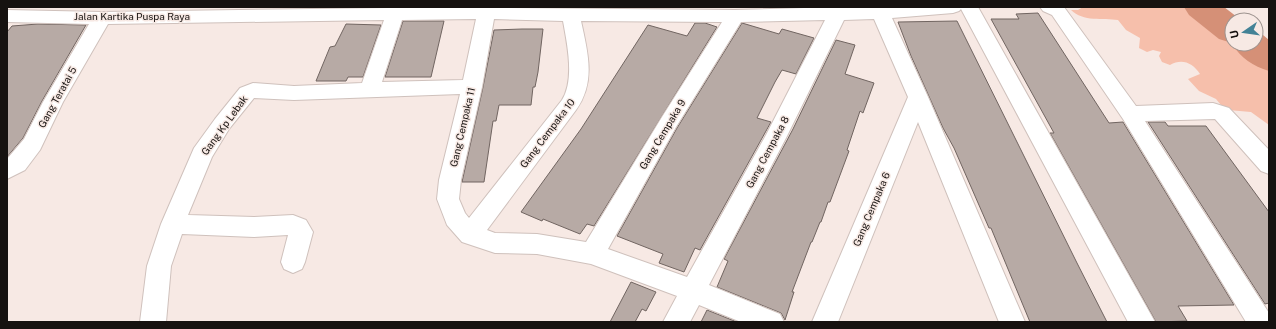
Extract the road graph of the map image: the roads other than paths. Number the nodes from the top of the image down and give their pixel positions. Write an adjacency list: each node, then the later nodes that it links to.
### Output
1 (953, 7): 5 (street, Jalan Kartika Puspa Raya)
2 (969, 7): 30 (street)
3 (1049, 7): 17 (street)
4 (486, 10): 7 (street, Jalan Kartika Puspa Raya); 10 (street, Jalan Kartika Puspa Raya); 14 (street, Gang Cempaka 11)
5 (880, 10): 9 (street, Jalan Kartika Puspa Raya); 16 (street)
6 (259, 11): 7 (street, Jalan Kartika Puspa Raya); 12 (street, Jalan Kartika Puspa Raya)
7 (396, 11): 15 (street)
8 (44, 12): 12 (street, Jalan Kartika Puspa Raya); 13 (street, Jalan Kartika Puspa Raya)
9 (838, 13): 11 (street, Jalan Kartika Puspa Raya); 24 (street, Gang Cempaka 8)
10 (571, 15): 11 (street, Jalan Kartika Puspa Raya); 21 (street, Gang Cempaka 10)
11 (735, 16): 22 (street, Gang Cempaka 9)
12 (102, 18): 19 (street, Gang Teratai 5)
13 (9, 19)
14 (472, 87): 15 (street); 21 (street, Gang Cempaka 11)
15 (370, 90): 20 (street, Gang Kp Lebak)
16 (918, 96): 28 (street, Gang Cempaka 6); 29 (street)
17 (1130, 114): 18 (street); 31 (street)
18 (1269, 165)
19 (7, 170)
20 (173, 224): 23 (street); 25 (street, Gang Kp Lebak)
21 (470, 235): 22 (street)
22 (592, 254): 24 (street)
23 (293, 262)
24 (694, 291): 26 (street, Gang Cempaka 8); 27 (street)
25 (153, 322)
26 (676, 322)
27 (771, 322)
28 (825, 322)
29 (1012, 322)
30 (1142, 322)
31 (1260, 322)

